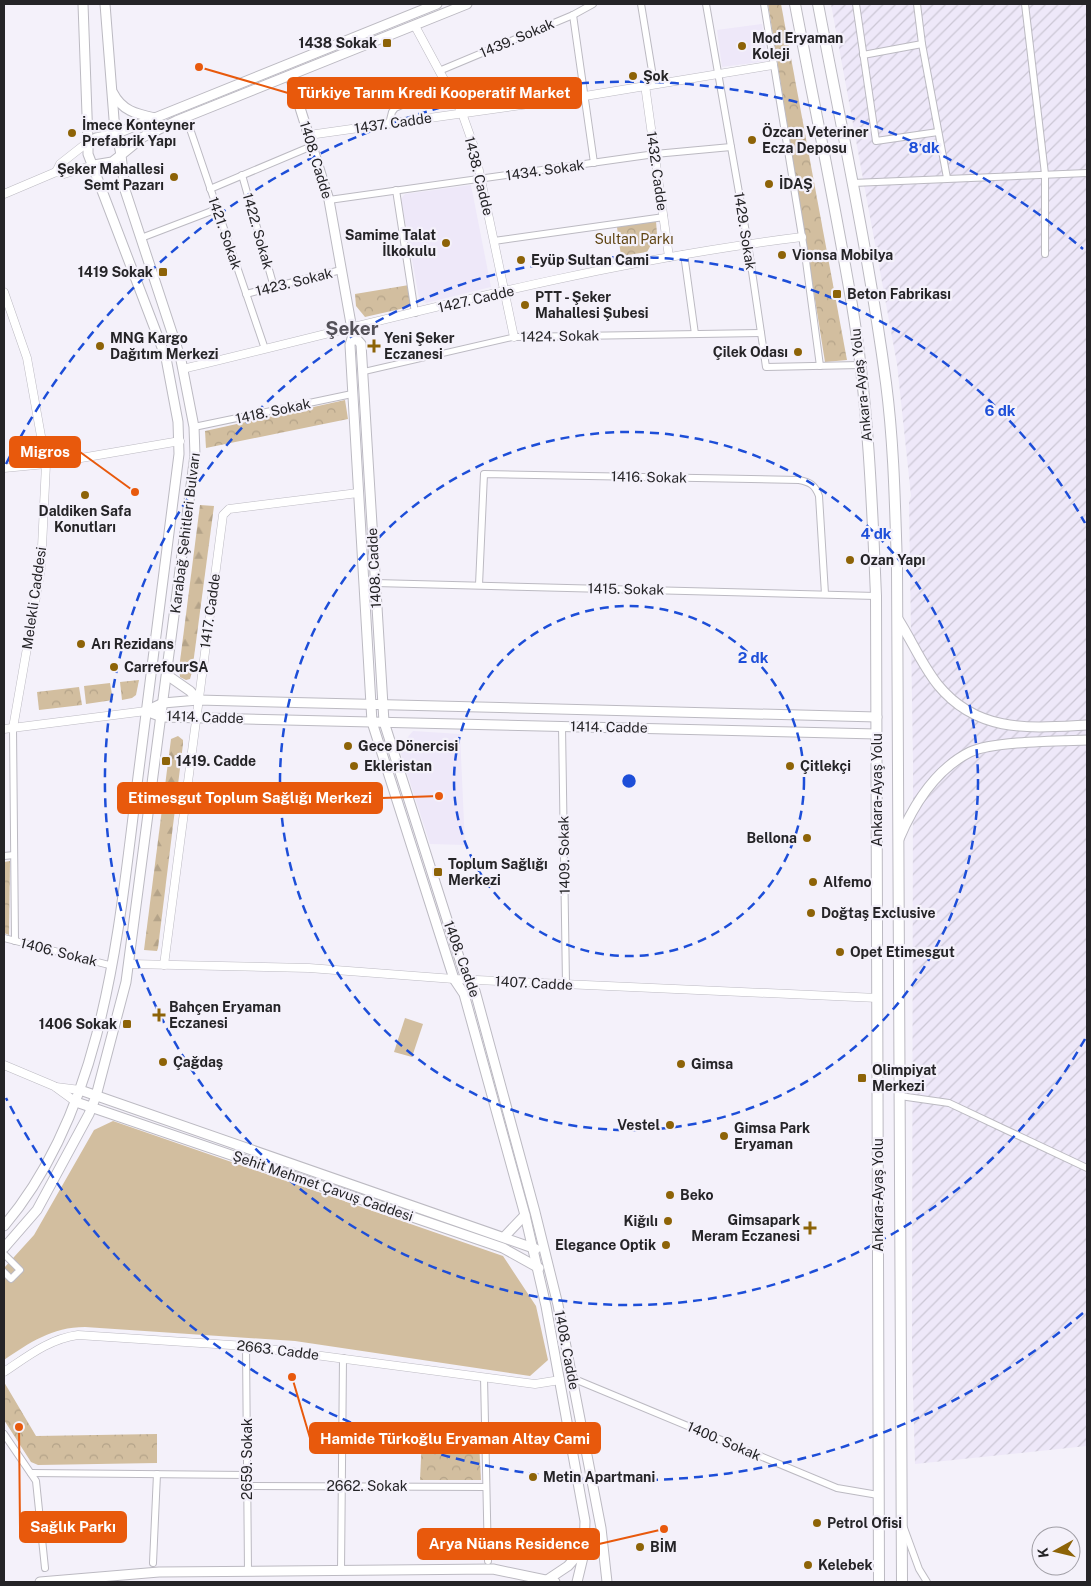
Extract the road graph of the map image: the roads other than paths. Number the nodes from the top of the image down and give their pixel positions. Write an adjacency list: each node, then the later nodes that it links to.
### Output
1 (83, 4): 35 (main road, Karabağ Şehitleri Bulvarı)
2 (105, 4): 26 (main road, Karabağ Şehitleri Bulvarı)
3 (437, 4): 14 (main road)
4 (467, 4): 16 (main road)
5 (593, 4): 15 (street, 1439. Sokak)
6 (641, 4): 23 (street)
7 (706, 4): 21 (street, 1429. Sokak)
8 (764, 4): 19 (street)
9 (795, 4): 73 (highway, Ankara-Ayaş Yolu)
10 (818, 4): 48 (highway, Ankara-Ayaş Yolu)
11 (856, 4): 18 (street)
12 (917, 4): 17 (street)
13 (1026, 4): 44 (street)
14 (410, 15): 16 (main road); 30 (main road)
15 (573, 15): 20 (street, 1439. Sokak); 27 (street)
16 (415, 26): 20 (street, 1438. Cadde); 22 (main road)
17 (922, 44): 18 (street); 32 (street)
18 (863, 55): 32 (street)
19 (773, 65): 21 (street, 1437. Cadde); 55 (street)
20 (439, 71): 24 (street, 1438. Cadde)
21 (718, 73): 23 (street, 1437. Cadde); 37 (street, 1429. Sokak)
22 (290, 76): 29 (main road); 34 (main road, 1408. Cadde)
23 (654, 83): 25 (street, 1437. Cadde)
24 (447, 85): 28 (street, 1438. Cadde); 31 (street)
25 (645, 85): 27 (street, 1437. Cadde); 38 (street, 1432. Cadde)
26 (110, 86): 30 (main road); 33 (main road, Karabağ Şehitleri Bulvarı)
27 (584, 96): 28 (street, 1437. Cadde); 40 (street)
28 (462, 113): 31 (street, 1437. Cadde); 46 (street, 1438. Cadde)
29 (186, 117): 39 (main road); 49 (street, 1421. Sokak)
30 (156, 118): 33 (main road)
31 (389, 124): 34 (street, 1437. Cadde)
32 (938, 132): 47 (street)
33 (115, 134): 35 (main road); 39 (main road, Karabağ Şehitleri Bulvarı)
34 (309, 135): 36 (main road, 1408. Cadde)
35 (88, 142): 41 (main road, Karabağ Şehitleri Bulvarı); 42 (street)
36 (312, 146): 45 (street); 52 (main road, 1408. Cadde)
37 (731, 147): 38 (street, 1434. Sokak); 58 (street, 1429. Sokak)
38 (655, 154): 40 (street, 1434. Sokak); 54 (street, 1432. Cadde)
39 (121, 155): 41 (main road); 56 (main road, Karabağ Şehitleri Bulvarı)
40 (594, 163): 46 (street, 1434. Sokak)
41 (94, 166): 42 (street); 79 (main road, Karabağ Şehitleri Bulvarı)
42 (56, 172): 51 (street)
43 (1087, 173): 44 (street)
44 (1045, 174): 47 (street); 60 (street)
45 (242, 175): 49 (street); 63 (street, 1422. Sokak)
46 (482, 178): 50 (street, 1434. Sokak); 57 (street, 1438. Cadde)
47 (947, 178): 48 (street)
48 (853, 183): 87 (highway, Ankara-Ayaş Yolu)
49 (210, 188): 53 (street, 1421. Sokak)
50 (396, 190): 52 (street, 1434. Sokak); 67 (street)
51 (4, 194)
52 (329, 200): 62 (main road, 1408. Cadde)
53 (217, 209): 56 (street); 66 (street, 1421. Sokak)
54 (664, 217): 57 (street); 61 (street, 1432. Cadde)
55 (802, 237): 58 (street, 1427. Cadde); 74 (street)
56 (141, 238): 75 (main road, Karabağ Şehitleri Bulvarı)
57 (494, 241): 65 (street, 1438. Cadde)
58 (748, 244): 59 (street, 1427. Cadde); 69 (street, 1429. Sokak)
59 (684, 254): 61 (street, 1427. Cadde); 70 (street)
60 (1045, 254)
61 (669, 257): 65 (street, 1427. Cadde)
62 (341, 270): 63 (street, 1423. Sokak); 68 (main road, 1408. Cadde)
63 (274, 287): 66 (street, 1423. Sokak)
64 (4, 292): 80 (street, Melekli Caddesi)
65 (503, 292): 67 (street, 1427. Cadde); 71 (street, 1438. Cadde)
66 (246, 294): 72 (street, 1421. Sokak)
67 (415, 313): 68 (street, 1427. Cadde)
68 (352, 332): 72 (street, 1427. Cadde); 76 (main road, 1408. Cadde); 77 (main road, 1408. Cadde)
69 (761, 332): 70 (street, 1424. Sokak); 74 (street, 1429. Sokak)
70 (695, 334): 71 (street, 1424. Sokak)
71 (514, 337): 76 (street, 1424. Sokak)
72 (265, 349): 75 (street, 1427. Cadde)
73 (860, 365): 74 (street, 1429. Sokak); 86 (highway, Ankara-Ayaş Yolu)
74 (820, 366)
75 (183, 369): 78 (main road, Karabağ Şehitleri Bulvarı)
76 (362, 372): 83 (main road, 1408. Cadde)
77 (352, 394): 78 (street, 1418. Sokak); 82 (main road, 1408. Cadde)
78 (194, 428): 88 (main road, Karabağ Şehitleri Bulvarı)
79 (180, 441): 80 (street); 93 (main road, Karabağ Şehitleri Bulvarı)
80 (46, 464): 81 (street); 101 (street, Melekli Caddesi)
81 (4, 468)
82 (358, 493): 89 (street, 1417. Cadde); 91 (main road, 1408. Cadde)
83 (375, 583): 84 (street, 1415. Sokak); 92 (main road, 1408. Cadde)
84 (480, 585): 85 (street, 1415. Sokak); 85 (street, 1416. Sokak)
85 (825, 594): 86 (street, 1415. Sokak)
86 (876, 596): 95 (highway, Ankara-Ayaş Yolu)
87 (898, 620): 100 (main road); 105 (highway, Ankara-Ayaş Yolu)
88 (167, 675): 89 (main road); 90 (main road, Karabağ Şehitleri Bulvarı)
89 (198, 700): 90 (main road, 1414. Cadde); 91 (main road, 1414. Cadde); 96 (street, 1417. Cadde)
90 (163, 702): 93 (main road, 1414. Cadde); 94 (main road, Karabağ Şehitleri Bulvarı)
91 (371, 704): 92 (main road, 1414. Cadde); 97 (main road, 1408. Cadde)
92 (382, 705): 95 (main road, 1414. Cadde); 98 (main road, 1408. Cadde)
93 (146, 712): 94 (main road, 1414. Cadde); 101 (street); 112 (main road, Karabağ Şehitleri Bulvarı)
94 (162, 717): 96 (main road, 1414. Cadde); 110 (main road, Karabağ Şehitleri Bulvarı)
95 (877, 717): 103 (highway, Ankara-Ayaş Yolu)
96 (196, 718): 97 (main road, 1414. Cadde); 111 (street, 1417. Cadde)
97 (372, 722): 98 (main road, 1414. Cadde); 113 (main road, 1408. Cadde)
98 (384, 722): 99 (main road, 1414. Cadde); 114 (main road, 1408. Cadde)
99 (562, 726): 103 (main road, 1414. Cadde); 115 (street, 1409. Sokak)
100 (1087, 726)
101 (13, 728): 102 (street); 106 (street)
102 (4, 729)
103 (877, 734): 116 (highway, Ankara-Ayaş Yolu)
104 (1087, 740): 105 (main road)
105 (899, 839): 121 (highway, Ankara-Ayaş Yolu)
106 (14, 855): 107 (street); 109 (street)
107 (4, 856)
108 (4, 938): 109 (street, 1406. Sokak)
109 (15, 941): 112 (street, 1406. Sokak)
110 (130, 964): 111 (street, 1407. Cadde); 120 (main road, Karabağ Şehitleri Bulvarı)
111 (164, 965): 113 (street, 1407. Cadde)
112 (113, 966): 119 (main road, Karabağ Şehitleri Bulvarı)
113 (454, 979): 114 (street, 1407. Cadde); 125 (main road, 1408. Cadde)
114 (466, 979): 115 (street, 1407. Cadde); 130 (main road, 1408. Cadde)
115 (566, 984): 116 (street, 1407. Cadde)
116 (878, 998): 148 (highway, Ankara-Ayaş Yolu)
117 (4, 1065): 118 (street)
118 (54, 1086): 119 (street); 122 (street)
119 (80, 1090): 120 (main road, Şehit Mehmet Çavuş Caddesi); 122 (main road, Karabağ Şehitleri Bulvarı)
120 (96, 1096): 123 (main road, Karabağ Şehitleri Bulvarı); 127 (main road, Şehit Mehmet Çavuş Caddesi)
121 (900, 1096): 124 (street); 149 (highway, Ankara-Ayaş Yolu)
122 (76, 1102): 123 (main road, Şehit Mehmet Çavuş Caddesi); 126 (main road, Karabağ Şehitleri Bulvarı)
123 (92, 1107): 129 (main road, Karabağ Şehitleri Bulvarı); 132 (main road, Şehit Mehmet Çavuş Caddesi)
124 (1087, 1168)
125 (525, 1215): 127 (main road); 128 (main road, 1408. Cadde)
126 (4, 1226)
127 (504, 1236): 128 (main road, Şehit Mehmet Çavuş Caddesi)
128 (532, 1247): 130 (main road, Şehit Mehmet Çavuş Caddesi); 132 (main road, 1408. Cadde)
129 (4, 1248)
130 (545, 1253): 134 (main road, 1408. Cadde)
131 (4, 1254): 133 (street)
132 (537, 1267): 134 (main road, Şehit Mehmet Çavuş Caddesi); 140 (main road, 1408. Cadde)
133 (4, 1272)
134 (551, 1275): 139 (main road, 1408. Cadde)
135 (246, 1346): 136 (street, 2663. Cadde); 137 (street, 2663. Cadde); 144 (street, 2659. Sokak)
136 (343, 1358): 138 (street, 2663. Cadde); 146 (street)
137 (4, 1372)
138 (484, 1377): 140 (street, 2663. Cadde); 147 (street)
139 (572, 1378): 140 (main road); 148 (street, 1400. Sokak); 159 (main road, 1408. Cadde)
140 (560, 1380): 150 (main road, 1408. Cadde)
141 (4, 1434): 142 (street)
142 (31, 1473): 143 (street); 153 (street)
143 (157, 1474): 144 (street); 152 (street)
144 (247, 1475): 145 (street, 2659. Sokak)
145 (247, 1486): 146 (street, 2662. Sokak); 155 (street, 2659. Sokak)
146 (342, 1486): 147 (street, 2662. Sokak); 154 (street)
147 (486, 1487): 151 (street)
148 (878, 1495): 160 (highway, Ankara-Ayaş Yolu)
149 (902, 1523): 161 (highway, Ankara-Ayaş Yolu); 162 (street)
150 (584, 1548): 156 (main road); 158 (main road, 1408. Cadde)
151 (488, 1561)
152 (153, 1563)
153 (45, 1568)
154 (341, 1571): 155 (main road); 156 (main road)
155 (248, 1572): 157 (main road)
156 (551, 1581)
157 (40, 1582)
158 (578, 1582)
159 (607, 1582)
160 (879, 1582)
161 (902, 1582)
162 (927, 1582)

